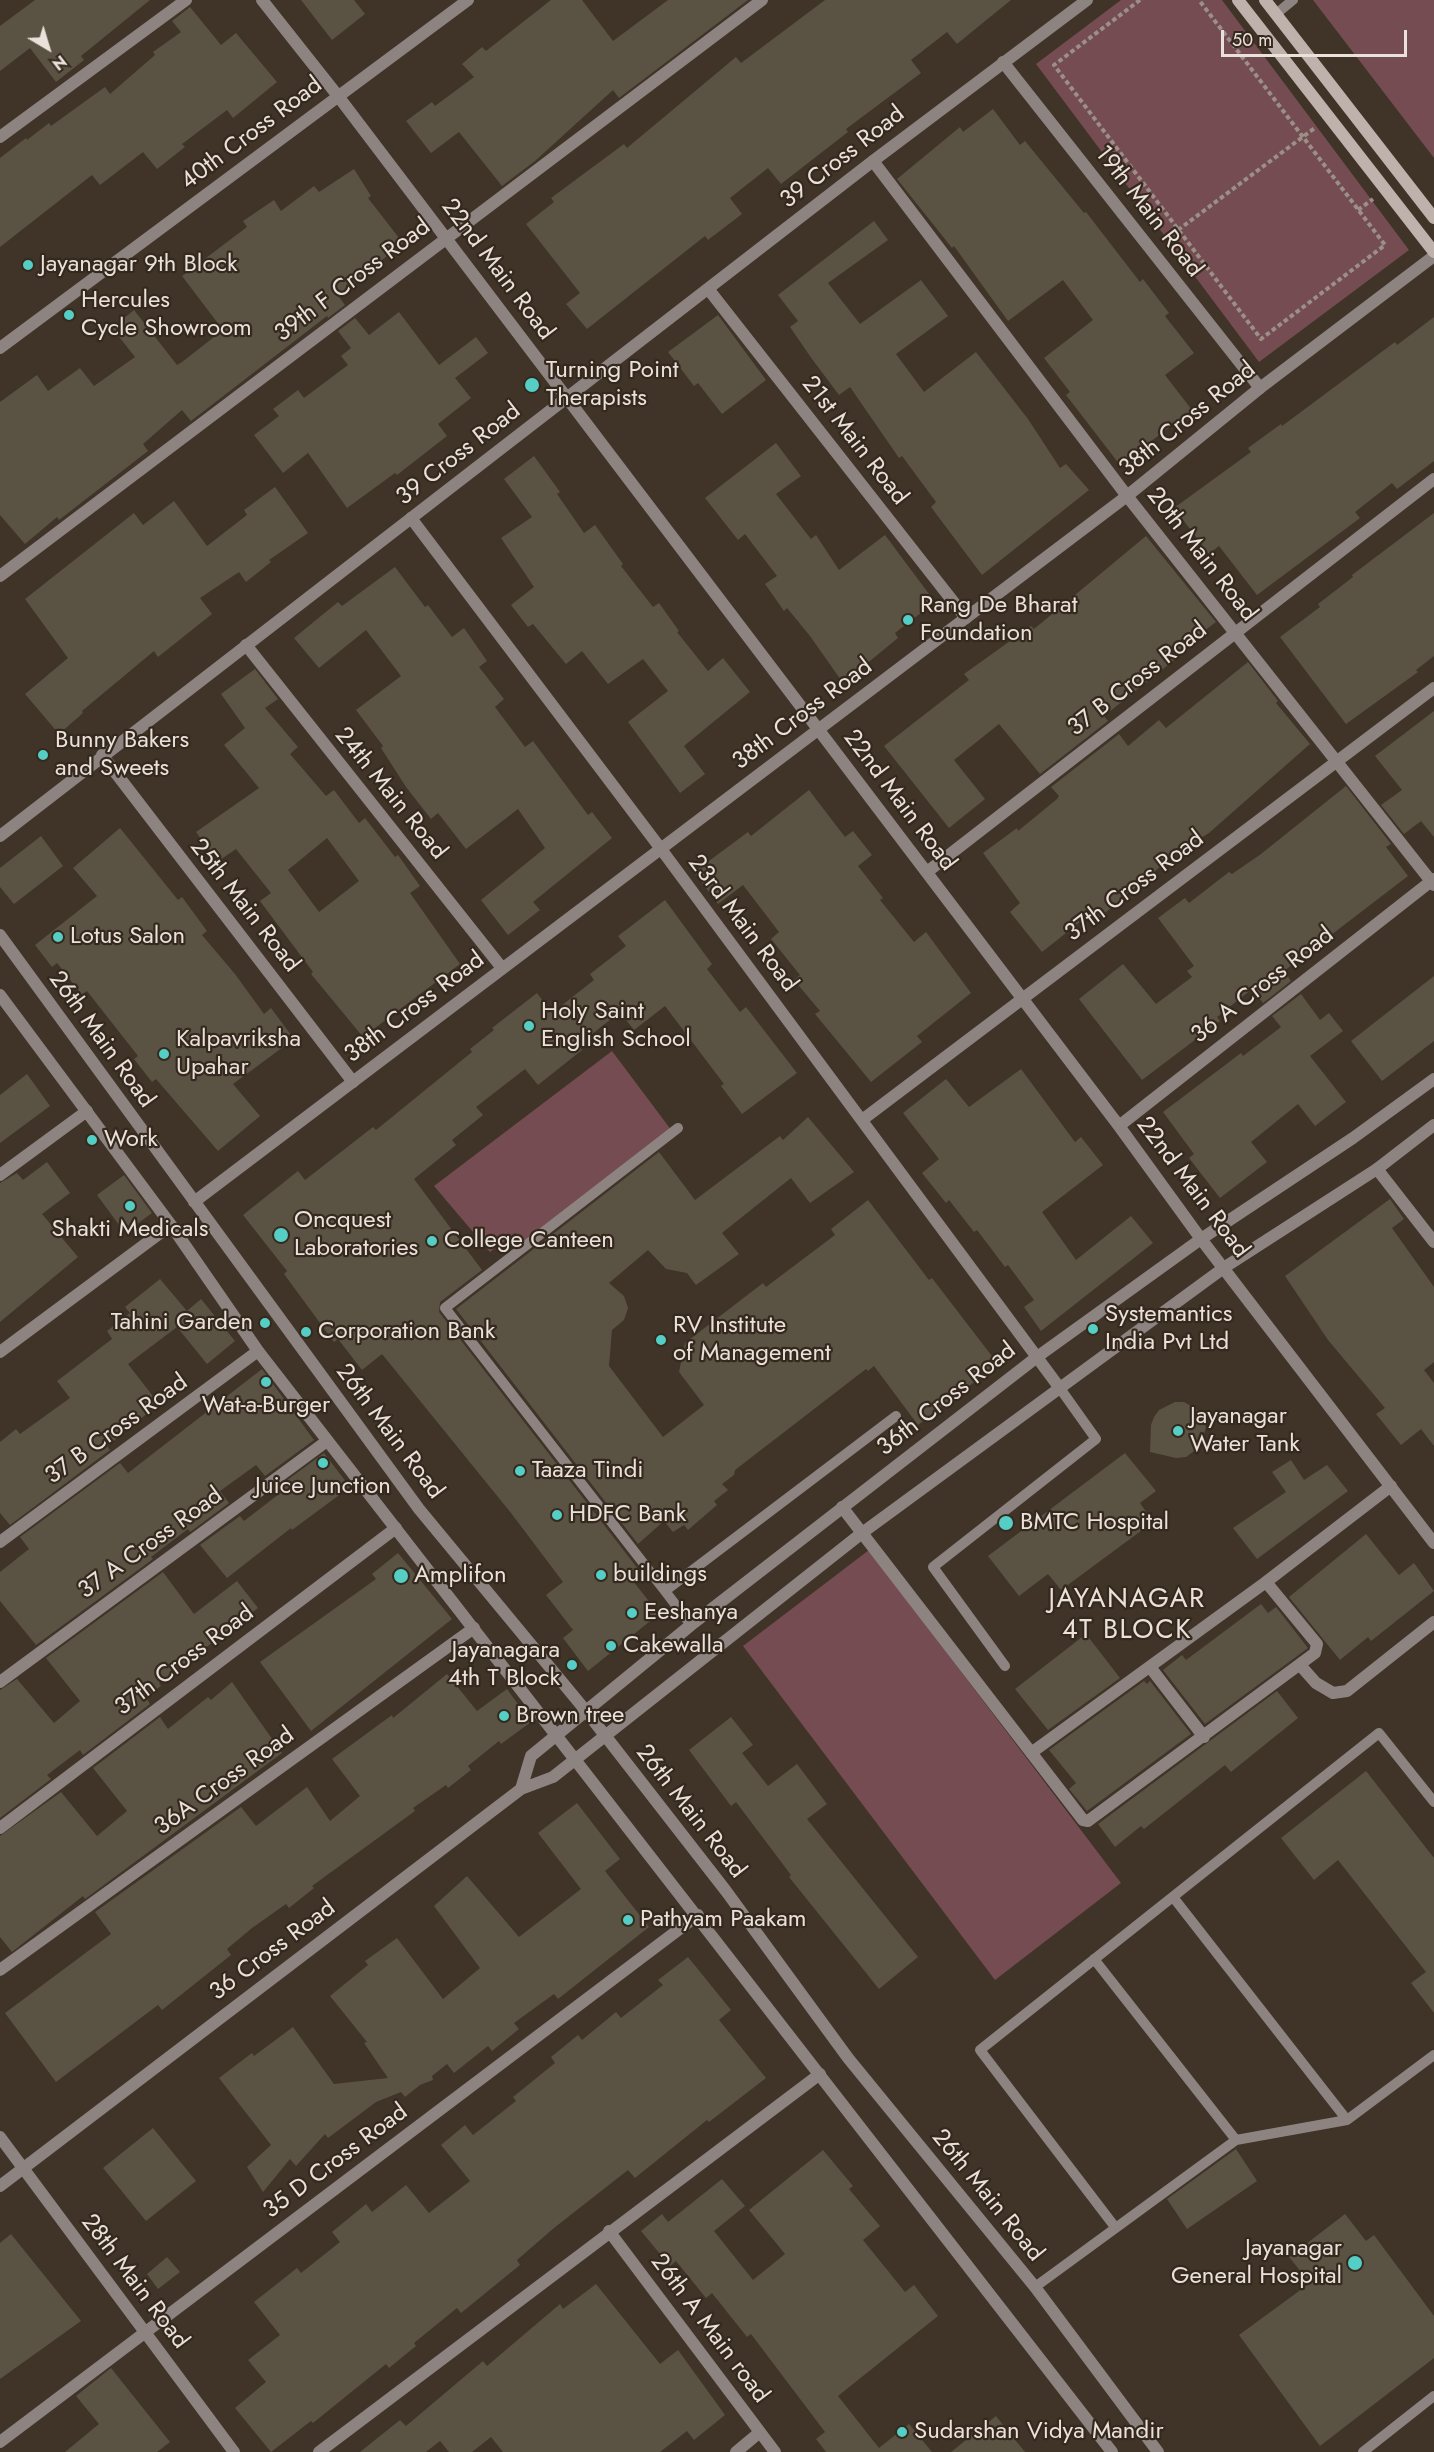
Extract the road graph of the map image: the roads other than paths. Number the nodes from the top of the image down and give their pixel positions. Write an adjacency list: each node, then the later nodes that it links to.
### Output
1 (186, 0): 12 (street)
2 (262, 0): 11 (street, 22nd Main Road)
3 (468, 0): 11 (street, 40th Cross Road)
4 (762, 0): 15 (street, 39th F Cross Road)
5 (1088, 0): 10 (street, 39 Cross Road)
6 (1238, 0): 16 (main road)
7 (1265, 0): 9 (main road)
8 (1293, 0): 9 (lane)
9 (1276, 14): 14 (main road)
10 (1003, 62): 13 (street, 39 Cross Road); 19 (street, 19th Main Road)
11 (338, 96): 15 (street, 22nd Main Road); 18 (street, 40th Cross Road)
12 (0, 137)
13 (873, 161): 17 (street, 39 Cross Road); 22 (street, 20th Main Road)
14 (1434, 218)
15 (445, 237): 20 (street, 22nd Main Road); 24 (street, 39th F Cross Road)
16 (1434, 254): 19 (street, 38th Cross Road)
17 (709, 290): 20 (street, 39 Cross Road); 25 (street, 21st Main Road)
18 (0, 348)
19 (1260, 388): 22 (street, 38th Cross Road)
20 (567, 398): 23 (street, 39 Cross Road); 29 (street, 22nd Main Road)
21 (1434, 479): 26 (street, 37 B Cross Road)
22 (1127, 496): 25 (street, 38th Cross Road); 26 (street, 20th Main Road)
23 (411, 518): 27 (street, 39 Cross Road); 33 (street, 23rd Main Road)
24 (0, 576)
25 (966, 618): 29 (street, 38th Cross Road)
26 (1234, 632): 31 (street, 20th Main Road); 34 (street, 37 B Cross Road)
27 (246, 645): 30 (street, 39 Cross Road); 37 (street, 24th Main Road)
28 (1434, 688): 31 (street, 37th Cross Road)
29 (818, 729): 33 (street, 38th Cross Road); 34 (street, 22nd Main Road)
30 (102, 755): 32 (street, 39 Cross Road); 41 (street, 25th Main Road)
31 (1336, 761): 35 (street, 20th Main Road); 39 (street, 37th Cross Road)
32 (0, 836)
33 (661, 849): 37 (street, 38th Cross Road); 43 (street, 23rd Main Road)
34 (927, 872): 39 (street, 22nd Main Road)
35 (1433, 882): 45 (street, 36 A Cross Road)
36 (0, 935): 49 (street, 26th Main Road)
37 (502, 968): 41 (street, 38th Cross Road)
38 (1, 999): 42 (street)
39 (1023, 999): 43 (street, 37th Cross Road); 45 (street, 22nd Main Road)
40 (1434, 1079): 51 (street, 36th Cross Road)
41 (353, 1082): 49 (street, 38th Cross Road)
42 (87, 1111): 48 (street); 50 (street)
43 (862, 1120): 56 (street, 23rd Main Road)
44 (1434, 1125): 47 (street)
45 (1119, 1126): 51 (street, 22nd Main Road)
46 (678, 1128): 67 (lane)
47 (1377, 1169): 52 (street); 53 (street)
48 (0, 1176)
49 (194, 1202): 75 (street, 26th Main Road)
50 (171, 1225): 54 (street); 55 (street)
51 (1201, 1239): 53 (street, 22nd Main Road); 56 (street, 36th Cross Road)
52 (1434, 1242)
53 (1225, 1267): 57 (street); 60 (street, 22nd Main Road)
54 (258, 1351): 59 (street); 64 (street, 37 B Cross Road)
55 (0, 1352)
56 (1037, 1357): 57 (street, 23rd Main Road); 61 (street, 36th Cross Road)
57 (1059, 1387): 63 (street); 72 (lane)
58 (896, 1416): 67 (lane)
59 (327, 1441): 62 (street); 74 (street, 37 A Cross Road)
60 (1391, 1486): 65 (street, 22nd Main Road); 66 (street)
61 (842, 1507): 63 (street); 69 (street, 36th Cross Road)
62 (396, 1528): 70 (street); 83 (street, 37th Cross Road)
63 (862, 1533): 77 (street); 79 (street)
64 (0, 1542)
65 (1434, 1543)
66 (1266, 1582): 71 (street); 73 (street)
67 (665, 1592): 69 (lane)
68 (1434, 1622): 71 (street)
69 (691, 1625): 75 (street, 36th Cross Road)
70 (474, 1628): 76 (street); 87 (street, 36A Cross Road)
71 (1300, 1665): 78 (street)
72 (1005, 1666)
73 (1150, 1667): 78 (street); 79 (street)
74 (0, 1682)
75 (586, 1711): 76 (street, 36th Cross Road); 77 (street, 26th Main Road)
76 (557, 1733): 80 (street); 81 (street, 36th Cross Road)
77 (604, 1737): 80 (street, 36 Cross Road); 97 (street, 26th Main Road)
78 (1204, 1737): 79 (street)
79 (1031, 1754)
80 (576, 1758): 81 (street, 36 Cross Road); 85 (street)
81 (521, 1789): 93 (street, 36 Cross Road)
82 (1434, 1802): 84 (lane)
83 (0, 1828)
84 (1173, 1897): 86 (lane); 90 (lane)
85 (698, 1915): 89 (street); 98 (street, 35 D Cross Road)
86 (1094, 1959): 92 (lane); 95 (lane)
87 (0, 1970)
88 (1434, 2055): 90 (lane)
89 (820, 2074): 96 (street); 106 (street)
90 (1347, 2120): 92 (lane)
91 (0, 2137): 93 (street, 28th Main Road)
92 (1236, 2140): 95 (lane)
93 (23, 2168): 94 (street, 36 Cross Road); 98 (street, 28th Main Road)
94 (0, 2186)
95 (1115, 2227): 97 (lane)
96 (609, 2231): 100 (street, 26th A Main road); 103 (street)
97 (1035, 2287): 107 (street, 26th Main Road)
98 (145, 2333): 101 (street, 35 D Cross Road); 102 (street, 28th Main Road)
99 (1434, 2396): 108 (lane)
100 (760, 2432): 104 (street); 105 (street, 26th A Main road)
101 (0, 2442)
102 (234, 2452)
103 (319, 2452)
104 (736, 2452)
105 (775, 2452)
106 (1112, 2452)
107 (1158, 2452)
108 (1363, 2452)

